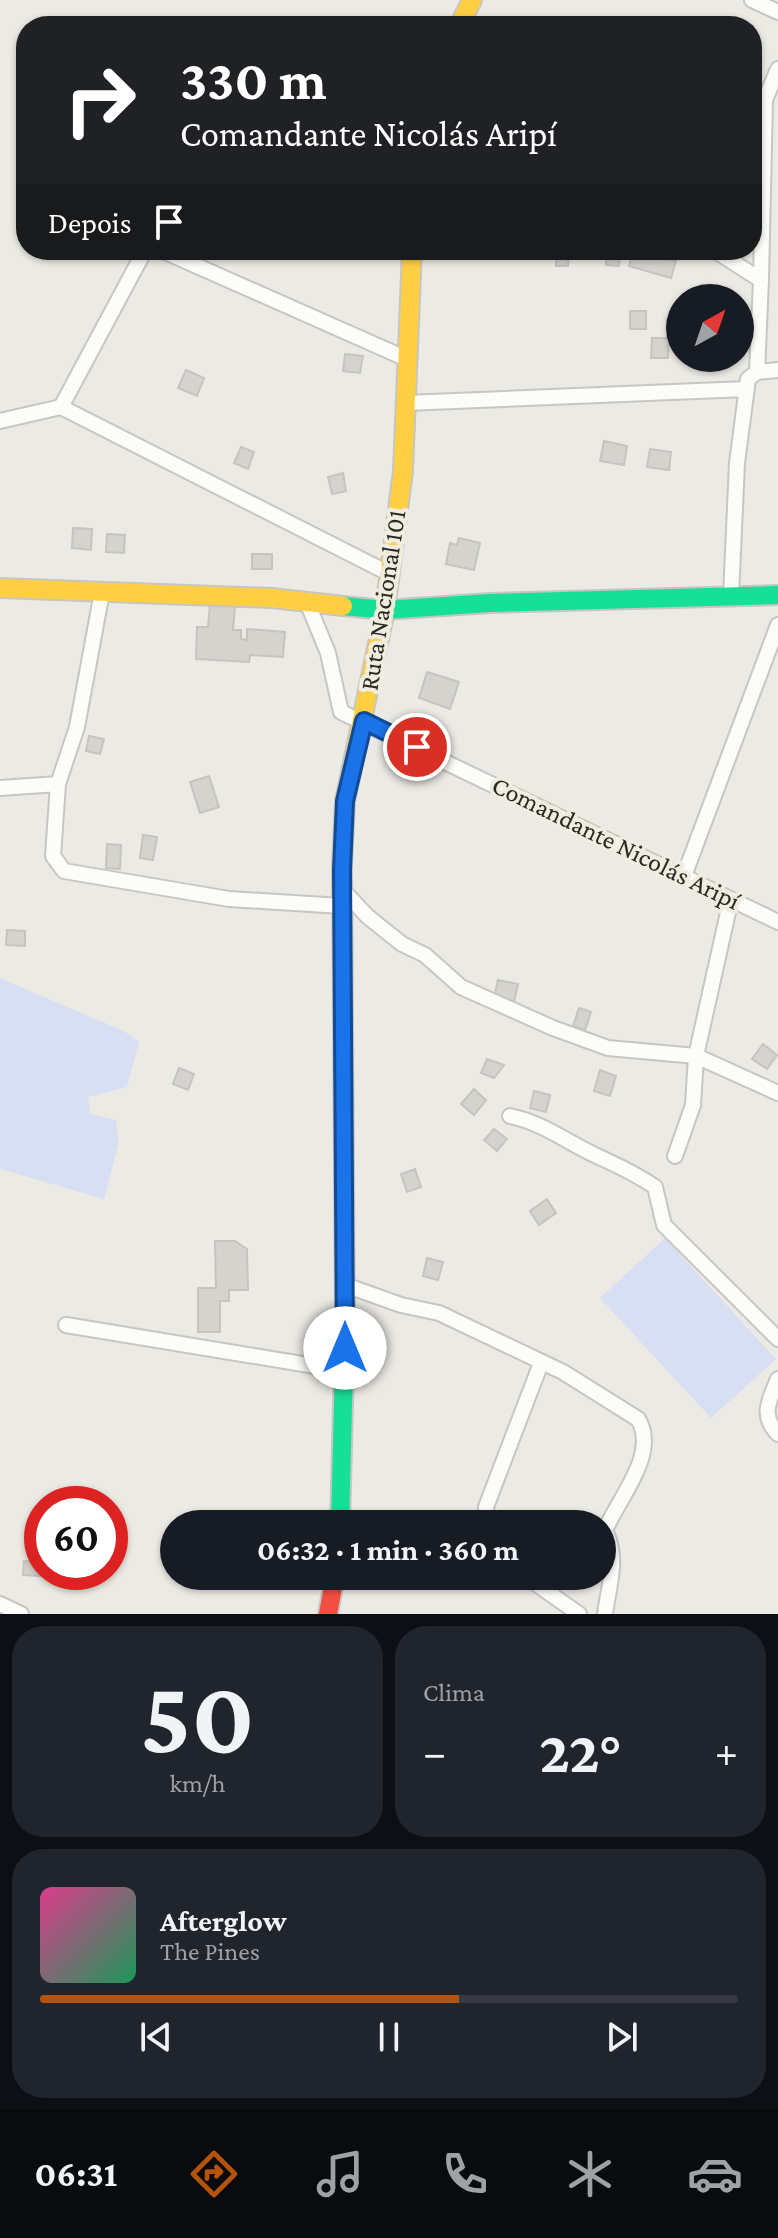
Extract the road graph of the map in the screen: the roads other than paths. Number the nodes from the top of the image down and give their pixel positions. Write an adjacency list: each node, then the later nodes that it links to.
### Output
1 (752, 0): 2 (street)
2 (778, 12)
3 (778, 69): 4 (street)
4 (762, 235)
5 (140, 260): 16 (street)
6 (184, 260): 11 (street)
7 (415, 260): 11 (main road, Ruta Nacional 101)
8 (730, 260): 10 (street)
9 (761, 260): 10 (street)
10 (761, 280): 13 (street)
11 (407, 359): 15 (main road, Ruta Nacional 101)
12 (778, 370): 13 (street)
13 (757, 372): 14 (street)
14 (746, 389): 15 (street); 22 (street)
15 (406, 403): 18 (main road, Ruta Nacional 101)
16 (61, 407): 17 (street); 18 (street)
17 (0, 421)
18 (390, 574): 24 (main road, Ruta Nacional 101)
19 (0, 588): 20 (main road)
20 (102, 592): 23 (main road); 27 (street)
21 (778, 595): 22 (main road)
22 (731, 596): 24 (main road)
23 (307, 602): 24 (main road); 26 (street, Comandante Nicolás Aripí)
24 (385, 610): 26 (main road, Ruta Nacional 101)
25 (778, 625): 29 (street)
26 (364, 721): 29 (street, Comandante Nicolás Aripí); 30 (main road, Ruta Nacional 101)
27 (58, 784): 28 (street); 30 (street)
28 (0, 788)
29 (684, 876): 31 (street, Comandante Nicolás Aripí)
30 (342, 897): 33 (street); 37 (main road, Ruta Nacional 101)
31 (731, 899): 32 (street, Comandante Nicolás Aripí); 33 (street)
32 (778, 922)
33 (696, 1056): 34 (street); 36 (street)
34 (778, 1093)
35 (510, 1116): 39 (street)
36 (675, 1156)
37 (345, 1285): 40 (street); 41 (main road, Ruta Nacional 101)
38 (66, 1325): 41 (street)
39 (778, 1339)
40 (541, 1363): 45 (street); 52 (street)
41 (345, 1371): 44 (main road, Ruta Nacional 101)
42 (778, 1379): 43 (street)
43 (778, 1434)
44 (340, 1510)
45 (486, 1510)
46 (332, 1590): 50 (main road)
47 (545, 1590): 51 (street)
48 (0, 1604): 49 (street)
49 (21, 1614)
50 (328, 1614)
51 (579, 1614)
52 (605, 1614)

